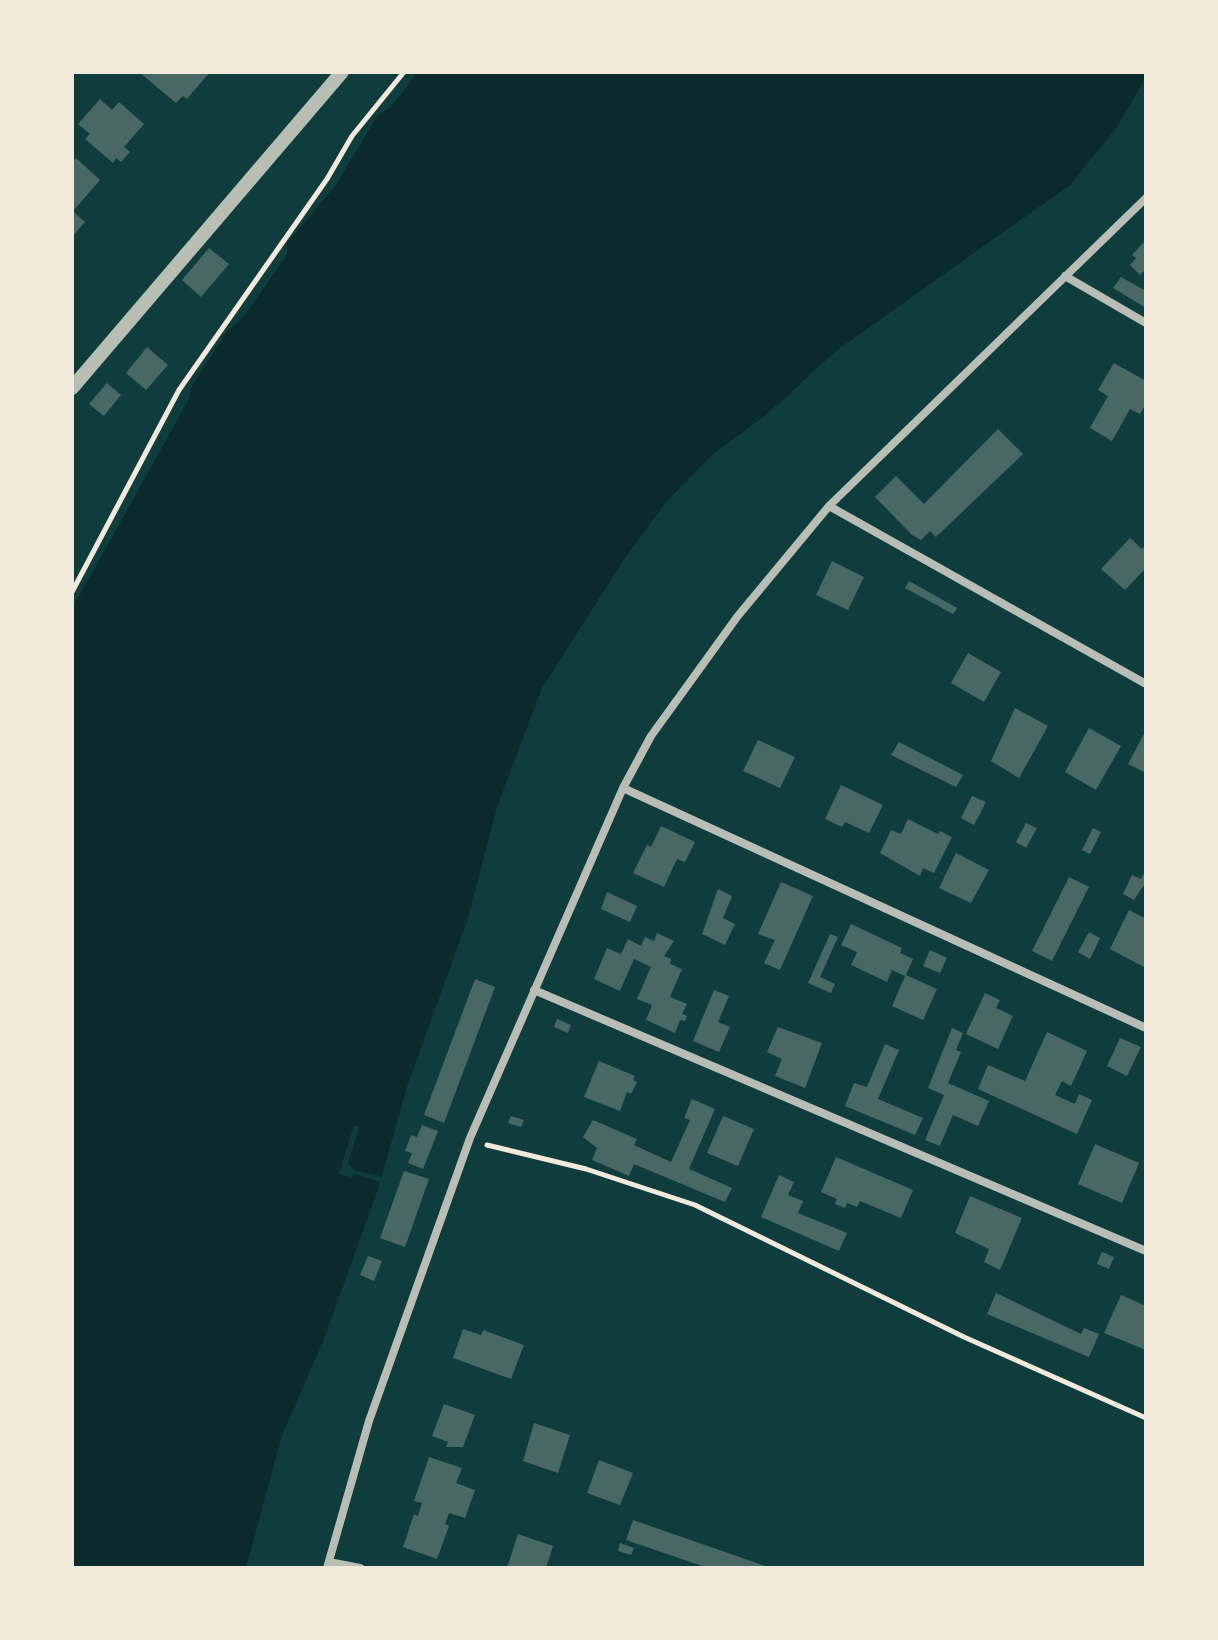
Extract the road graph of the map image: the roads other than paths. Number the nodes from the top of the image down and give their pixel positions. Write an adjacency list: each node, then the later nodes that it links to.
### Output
1 (342, 72): 5 (street)
2 (1146, 198): 3 (street)
3 (1065, 276): 4 (street); 6 (street)
4 (1146, 323)
5 (72, 388)
6 (829, 506): 7 (street); 8 (street)
7 (1146, 684)
8 (623, 788): 9 (street); 10 (street)
9 (534, 990): 11 (street); 12 (street)
10 (1146, 1028)
11 (1146, 1251)
12 (328, 1565): 13 (street)
13 (360, 1568)

